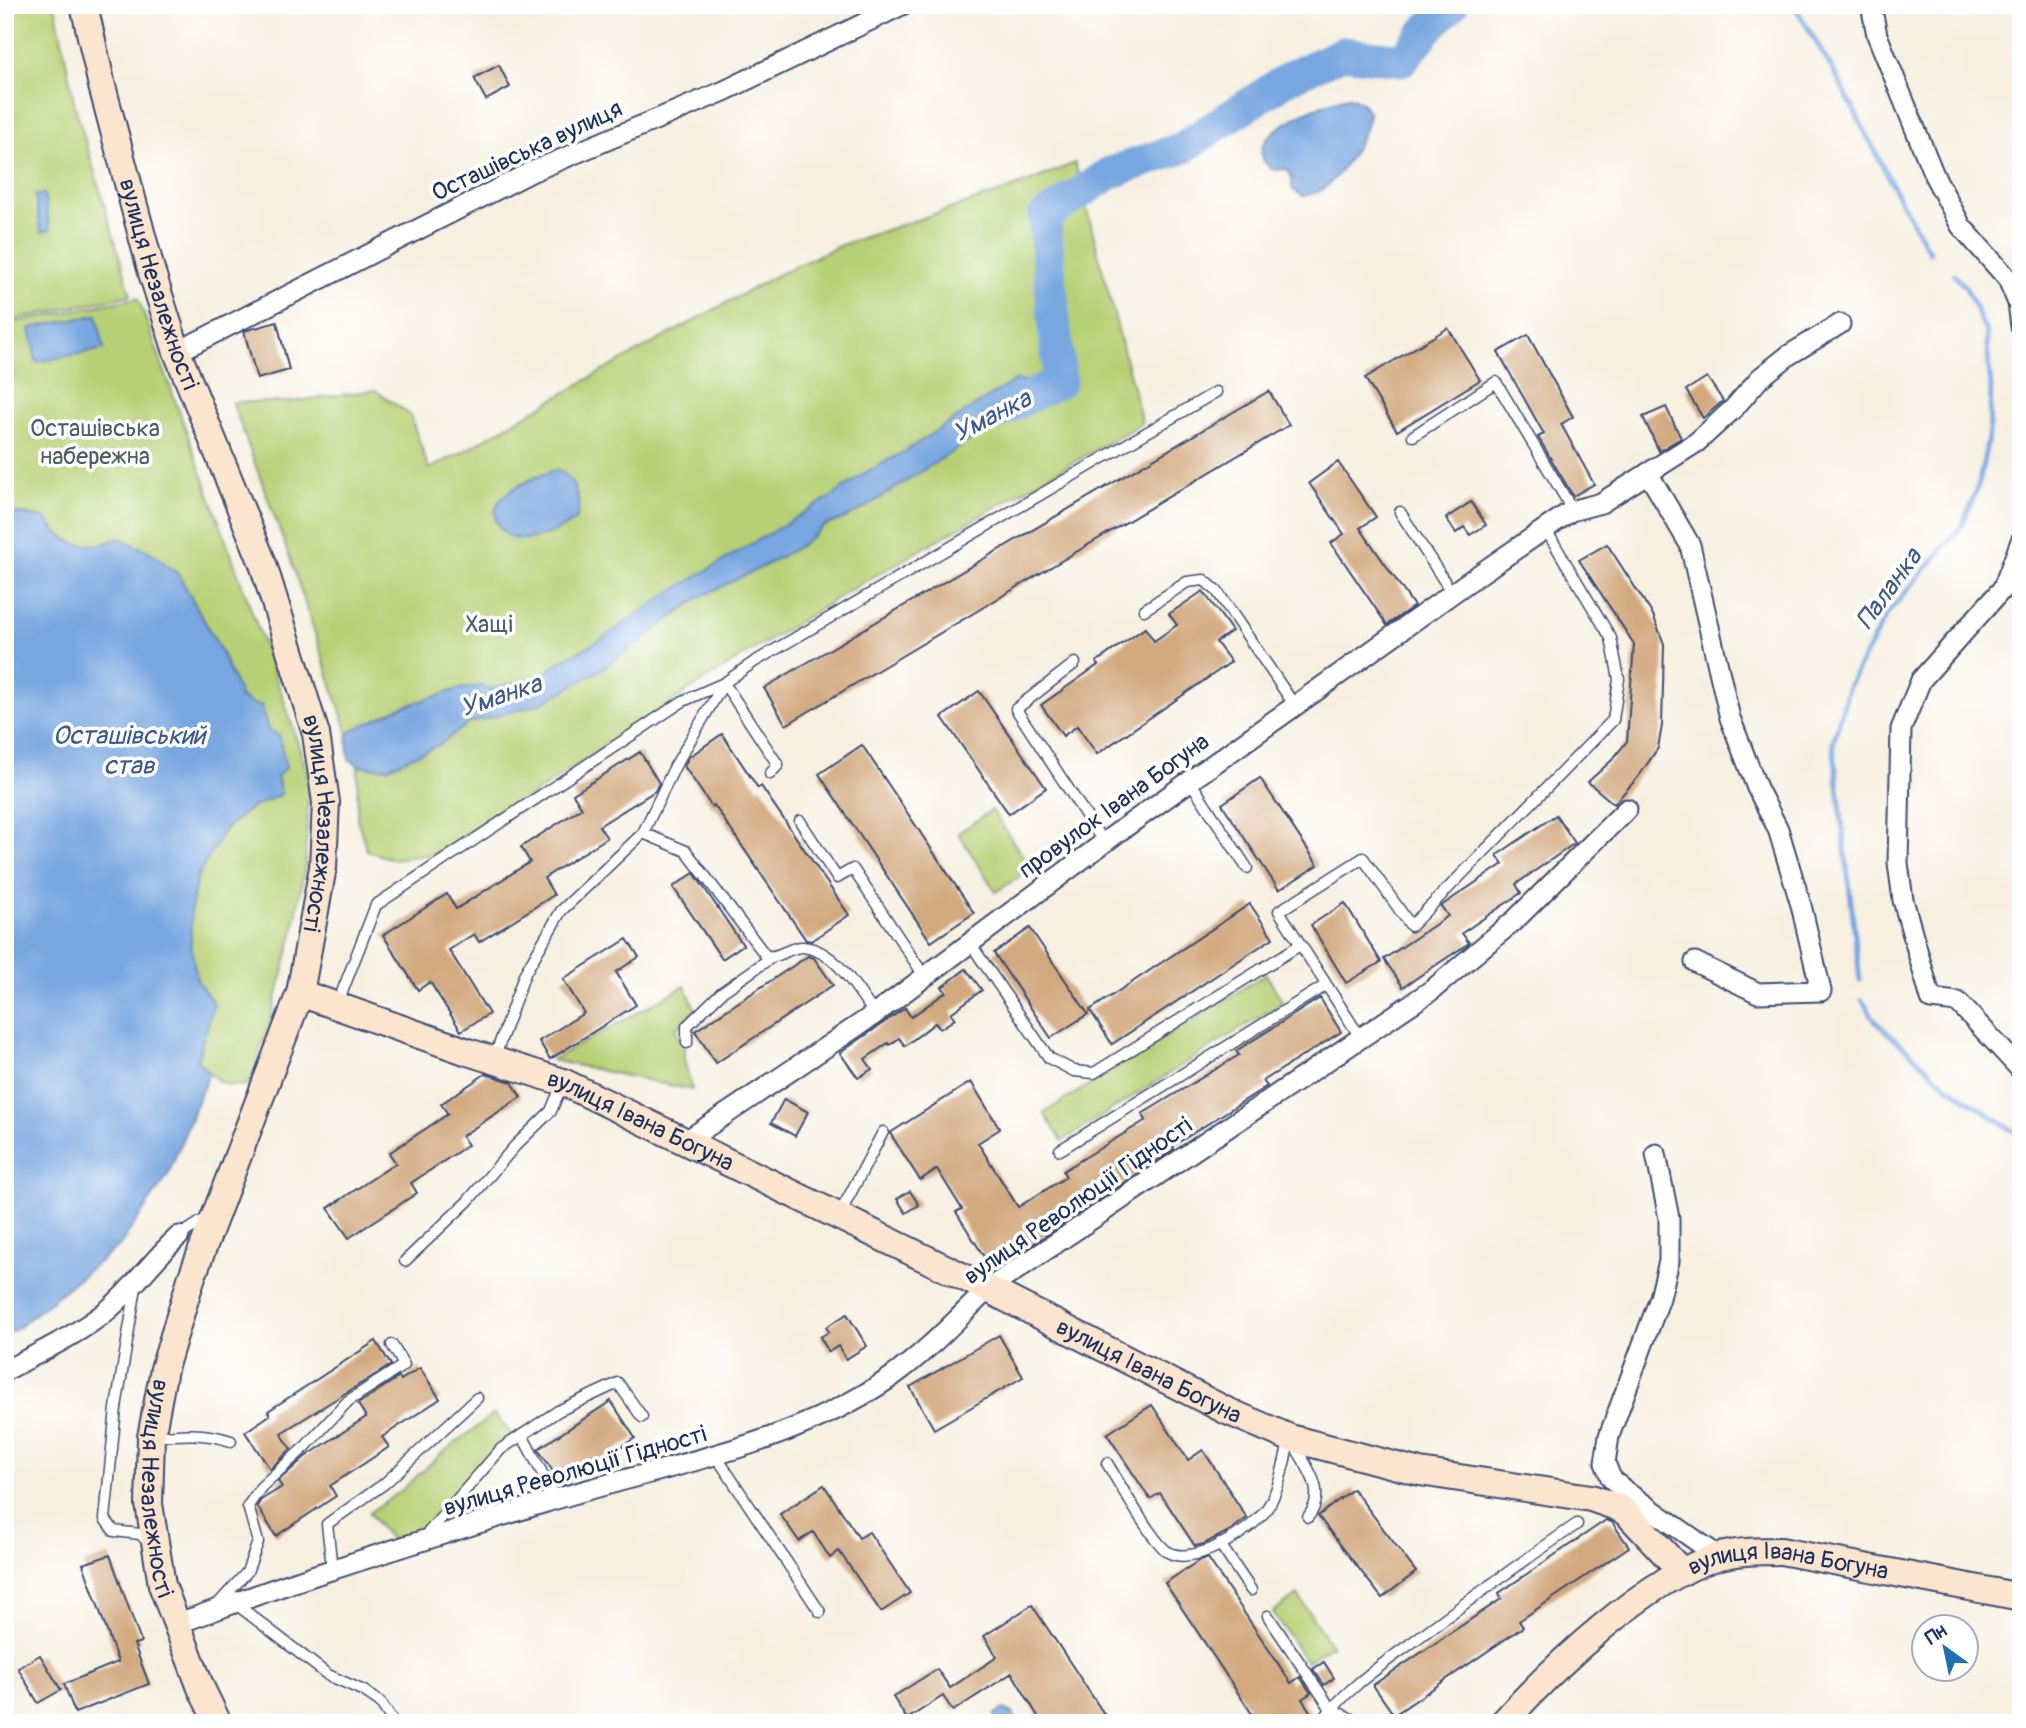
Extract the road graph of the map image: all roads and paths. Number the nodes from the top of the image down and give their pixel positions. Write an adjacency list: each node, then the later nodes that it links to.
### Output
1 (84, 5): 6 (main road, вулиця Незалежності)
2 (902, 5): 6 (street, Осташівська вулиця)
3 (1871, 5): 5 (street)
4 (1840, 324): 9 (street)
5 (2021, 326)
6 (177, 352): 32 (main road, вулиця Незалежності)
7 (1216, 391): 17 (lane)
8 (1413, 436): 10 (lane)
9 (1648, 473): 10 (street); 29 (street)
10 (1571, 511): 12 (street, провулок Івана Богуна)
11 (1400, 512): 14 (lane)
12 (1546, 530): 14 (street, провулок Івана Богуна); 27 (lane)
13 (2021, 541): 40 (street)
14 (1452, 593): 18 (street, провулок Івана Богуна)
15 (1144, 610): 18 (lane)
16 (1075, 663): 24 (lane)
17 (724, 683): 19 (lane); 23 (lane); 35 (lane)
18 (1294, 706): 20 (street, провулок Івана Богуна)
19 (770, 774)
20 (1190, 781): 24 (street, провулок Івана Богуна); 25 (lane)
21 (1627, 809): 37 (street, вулиця Революції Гідності)
22 (800, 821): 30 (lane)
23 (643, 833): 28 (lane); 39 (lane)
24 (1104, 843): 26 (street, провулок Івана Богуна)
25 (1247, 868)
26 (970, 943): 27 (lane); 30 (street, провулок Івана Богуна)
27 (1300, 945): 31 (lane)
28 (772, 957): 36 (lane); 38 (lane)
29 (1695, 962)
30 (925, 976): 36 (street, провулок Івана Богуна)
31 (1326, 985): 34 (lane); 37 (lane)
32 (300, 993): 35 (main road, вулиця Івана Богуна); 46 (main road, вулиця Незалежності)
33 (1294, 995): 34 (lane)
34 (1306, 997): 44 (lane)
35 (337, 1006): 39 (main road, вулиця Івана Богуна)
36 (874, 1014): 43 (street, провулок Івана Богуна)
37 (1360, 1037): 51 (street, вулиця Революції Гідності)
38 (687, 1043)
39 (494, 1060): 41 (main road, вулиця Івана Богуна)
40 (2021, 1070)
41 (563, 1082): 43 (main road, вулиця Івана Богуна); 49 (lane)
42 (883, 1132): 47 (lane)
43 (686, 1141): 47 (main road, вулиця Івана Богуна)
44 (1060, 1150)
45 (1656, 1154): 68 (street)
46 (217, 1213): 48 (lane); 57 (main road, вулиця Незалежності)
47 (838, 1216): 51 (main road, вулиця Івана Богуна)
48 (179, 1236): 50 (street)
49 (405, 1261)
50 (137, 1283): 53 (street); 67 (lane)
51 (988, 1289): 58 (main road, вулиця Івана Богуна); 60 (street, вулиця Революції Гідності)
52 (392, 1345): 74 (lane)
53 (5, 1371)
54 (477, 1398): 69 (lane)
55 (642, 1416): 56 (lane)
56 (522, 1435): 62 (lane); 65 (lane)
57 (151, 1437): 59 (lane); 67 (main road, вулиця Незалежності)
58 (1290, 1438): 63 (lane); 66 (lane); 70 (main road, вулиця Івана Богуна)
59 (231, 1441)
60 (716, 1456): 62 (street, вулиця Революції Гідності); 75 (lane)
61 (1107, 1463): 66 (lane)
62 (556, 1499): 65 (street, вулиця Революції Гідності)
63 (1308, 1517)
64 (1577, 1524): 78 (lane)
65 (420, 1542): 69 (street, вулиця Революції Гідності)
66 (1220, 1544): 71 (lane)
67 (156, 1550): 77 (main road, вулиця Незалежності)
68 (1718, 1556): 70 (main road, вулиця Івана Богуна); 72 (main road, вулиця Івана Богуна)
69 (332, 1569): 73 (street, вулиця Революції Гідності)
70 (1682, 1572): 79 (main road)
71 (1251, 1590)
72 (2021, 1597)
73 (236, 1604): 74 (street, вулиця Революції Гідності); 81 (lane)
74 (211, 1612): 77 (street, вулиця Революції Гідності)
75 (820, 1612)
76 (1268, 1616): 78 (lane)
77 (176, 1624): 80 (main road, вулиця Незалежності)
78 (1331, 1709): 82 (lane); 83 (lane)
79 (1516, 1718)
80 (218, 1723)
81 (394, 1723)
82 (1321, 1723)
83 (1360, 1723)

